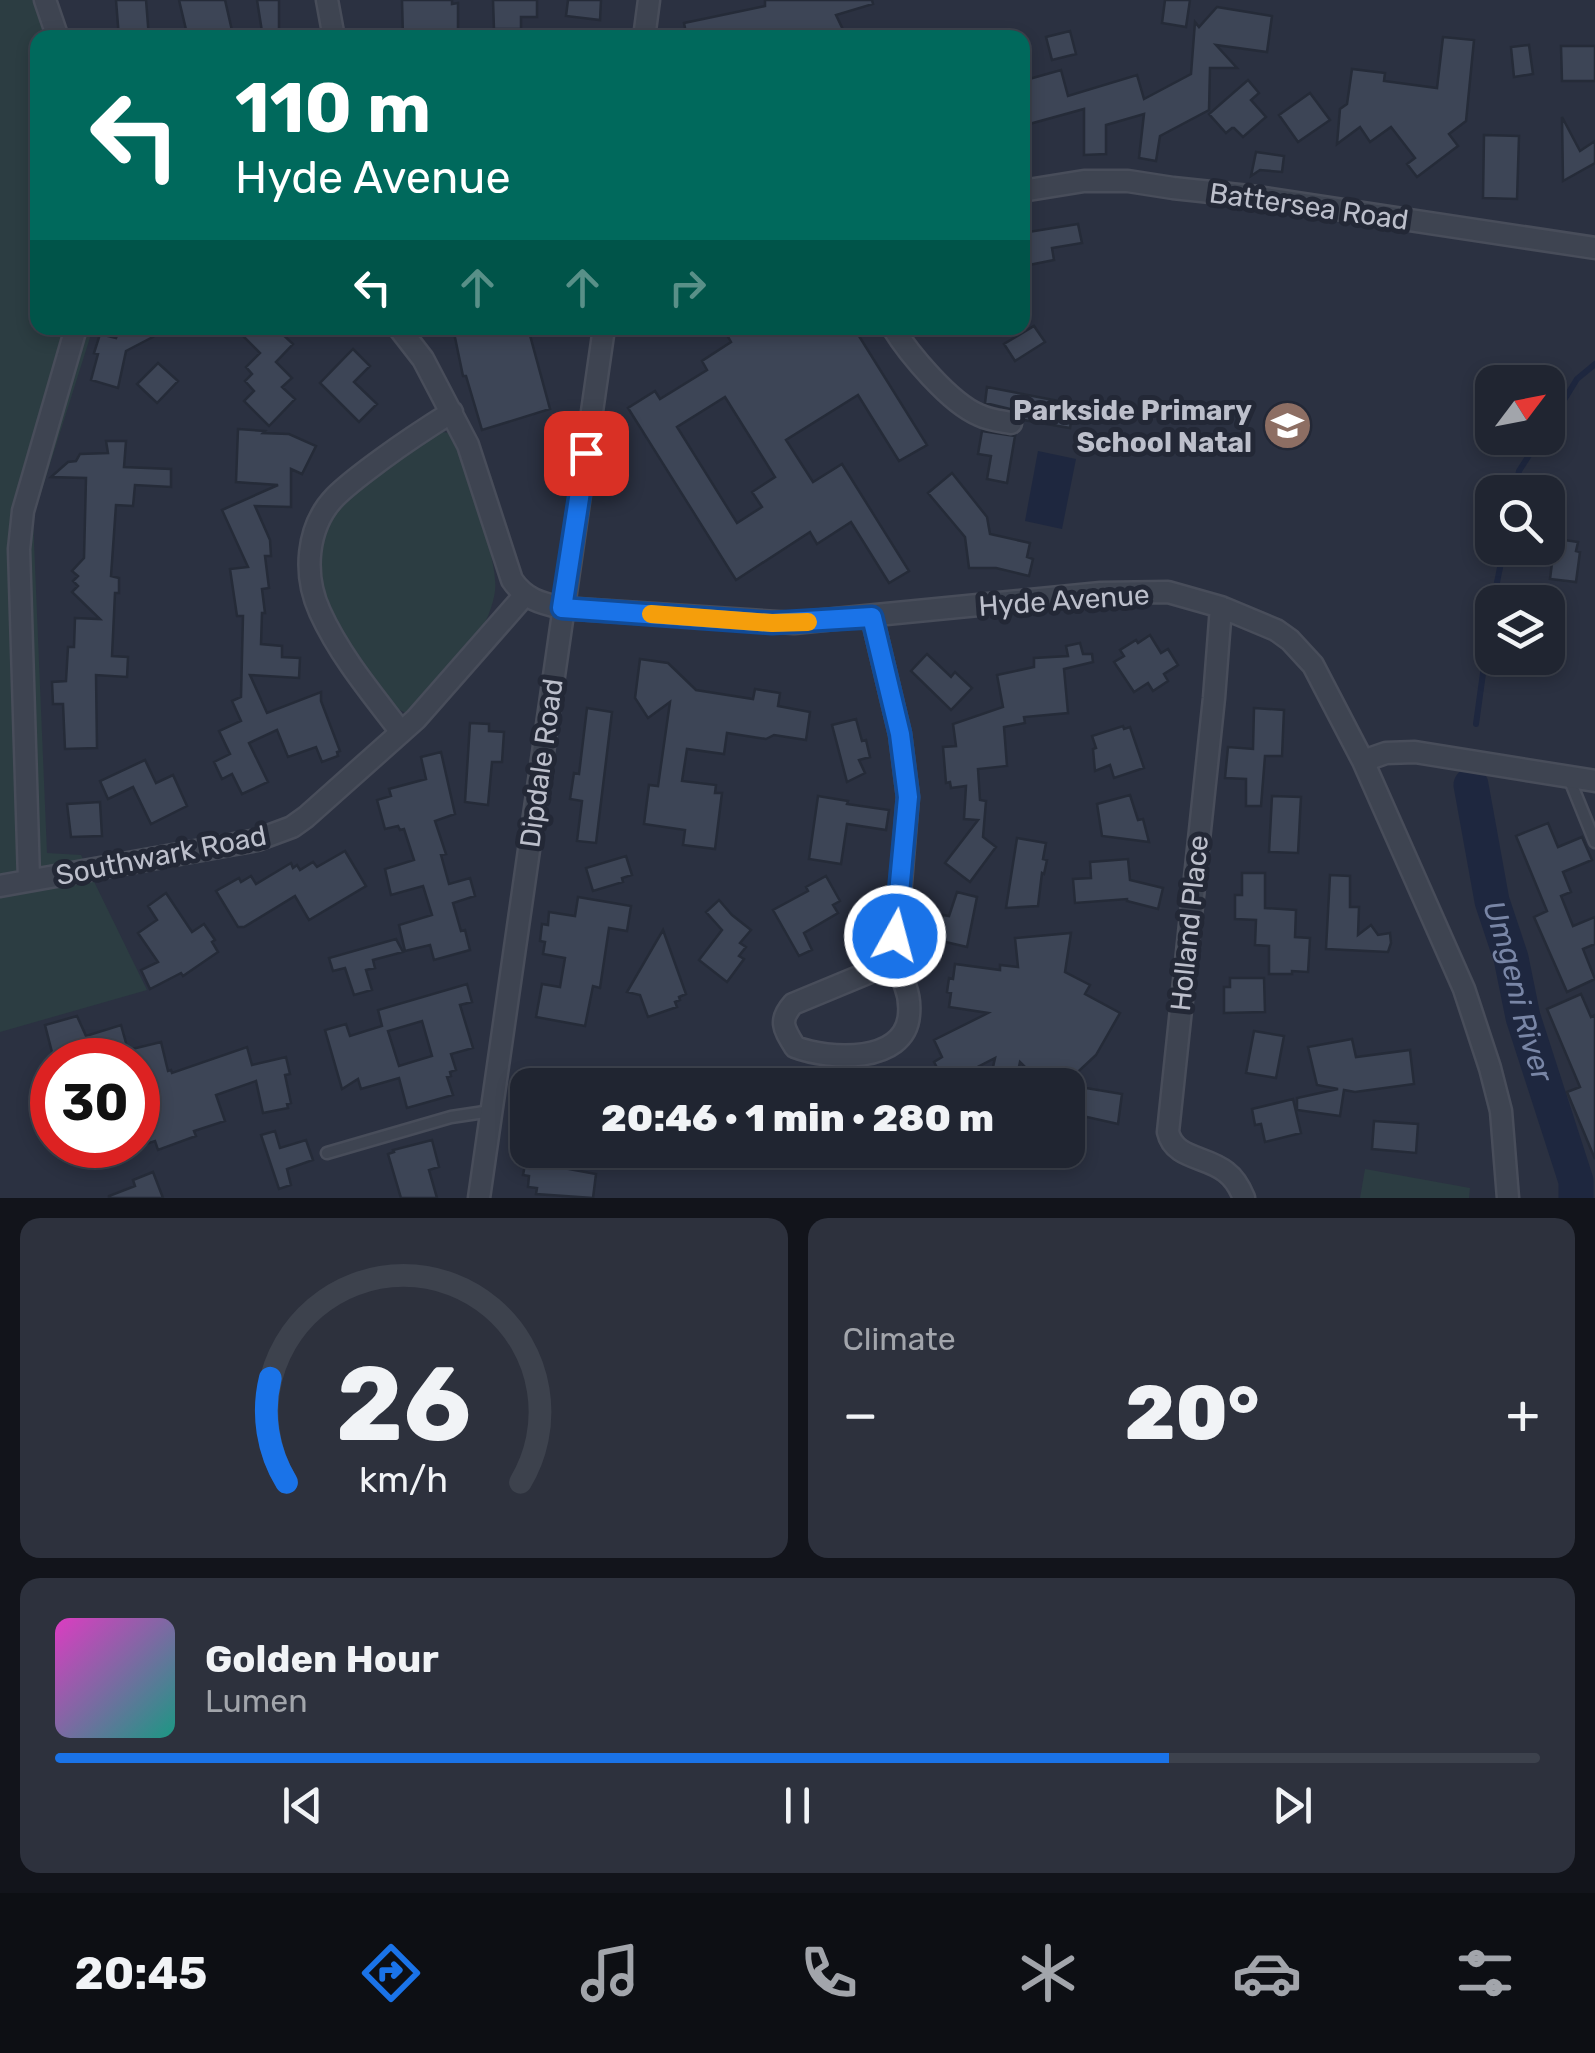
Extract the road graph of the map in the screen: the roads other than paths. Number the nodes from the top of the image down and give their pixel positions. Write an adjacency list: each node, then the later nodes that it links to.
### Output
1 (45, 0): 4 (street)
2 (328, 0): 5 (street)
3 (650, 0): 6 (street)
4 (55, 30)
5 (333, 30)
6 (645, 30)
7 (1030, 190): 8 (street, Battersea Road)
8 (1595, 248)
9 (74, 335): 24 (street)
10 (404, 335): 13 (street)
11 (603, 335): 17 (street, Dipdale Road)
12 (898, 335): 14 (street)
13 (452, 412): 15 (street); 19 (street)
14 (1011, 423)
15 (524, 596): 17 (street, Hyde Avenue); 19 (street, Southwark Road)
16 (1221, 607): 18 (street, Hyde Avenue); 20 (street, Hyde Avenue); 30 (street, Holland Place)
17 (562, 608): 18 (street, Hyde Avenue); 27 (street, Dipdale Road)
18 (872, 617): 26 (street)
19 (401, 732): 24 (street, Southwark Road)
20 (1363, 761): 21 (street); 31 (street, Hyde Avenue)
21 (1569, 777): 22 (street); 23 (lane)
22 (1595, 781)
23 (1595, 842)
24 (30, 880): 25 (street, Southwark Road)
25 (0, 886)
26 (892, 963): 26 (street)
27 (492, 1110): 28 (lane); 29 (street, Dipdale Road)
28 (327, 1153)
29 (478, 1198)
30 (1244, 1198)
31 (1508, 1198)

